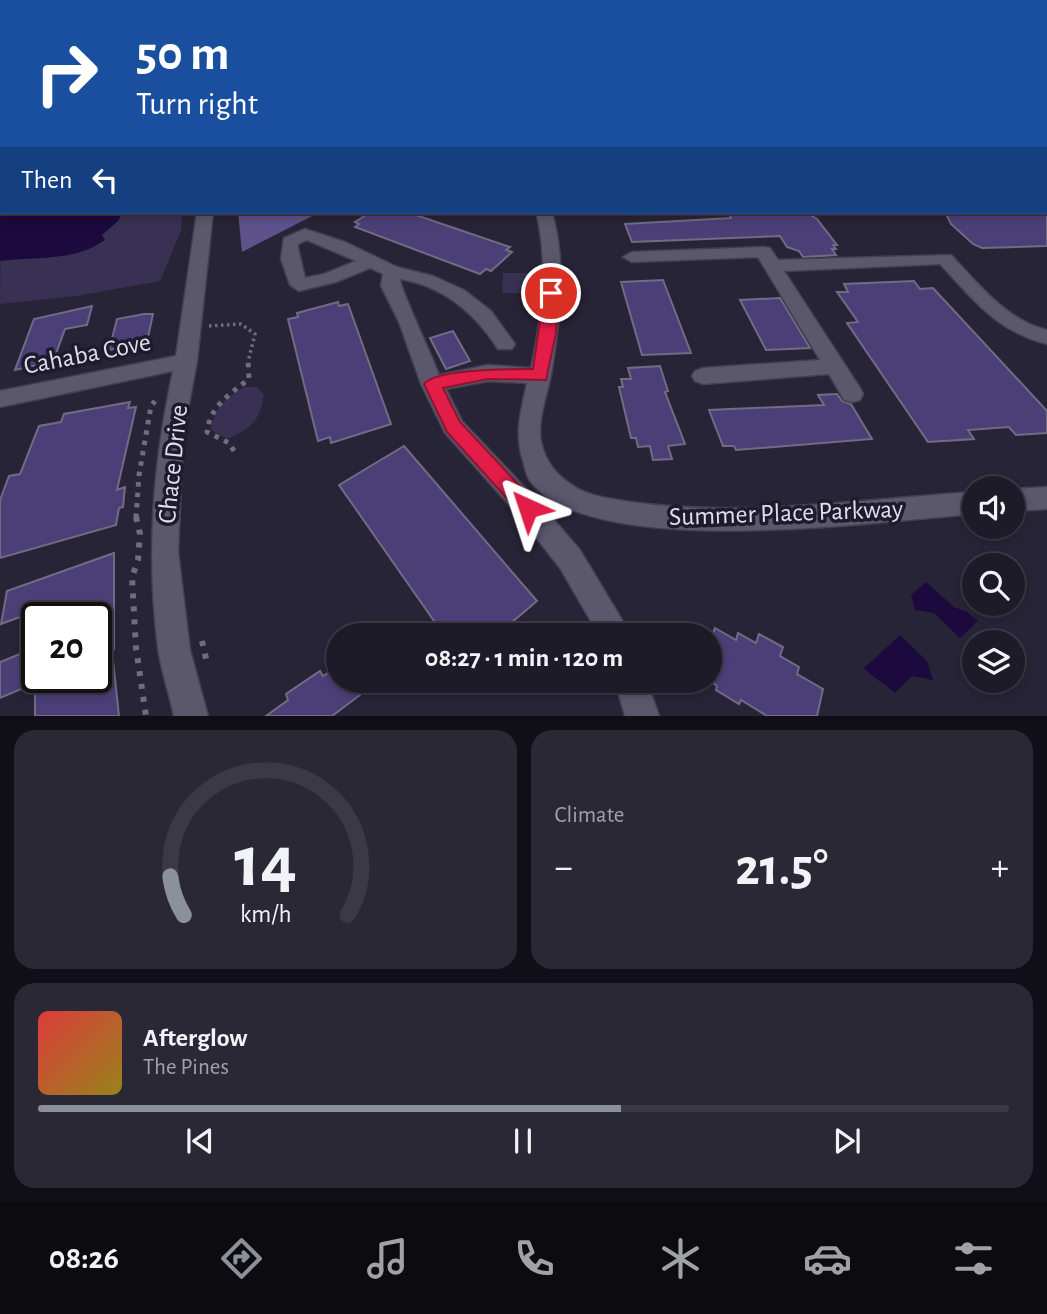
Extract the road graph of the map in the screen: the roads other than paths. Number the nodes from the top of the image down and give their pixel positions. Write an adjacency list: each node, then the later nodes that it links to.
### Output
1 (1027, 0): 2 (street)
2 (1044, 0)
3 (205, 214): 11 (street, Chace Drive)
4 (545, 214): 13 (street, Summer Place Parkway)
5 (632, 257): 7 (street)
6 (370, 261): 8 (street)
7 (772, 266): 9 (street); 12 (street)
8 (392, 272): 10 (street); 15 (street)
9 (1047, 337)
10 (505, 344)
11 (186, 361): 17 (street, Cahaba Cove); 23 (street, Chace Drive)
12 (835, 366): 14 (street); 16 (street)
13 (540, 376): 15 (street); 20 (street, Summer Place Parkway)
14 (703, 376)
15 (432, 384): 21 (street)
16 (852, 394)
17 (1, 401)
18 (1047, 498): 19 (street)
19 (1025, 499)
20 (962, 504)
21 (610, 623)
22 (635, 693): 24 (street)
23 (191, 716)
24 (642, 716)

